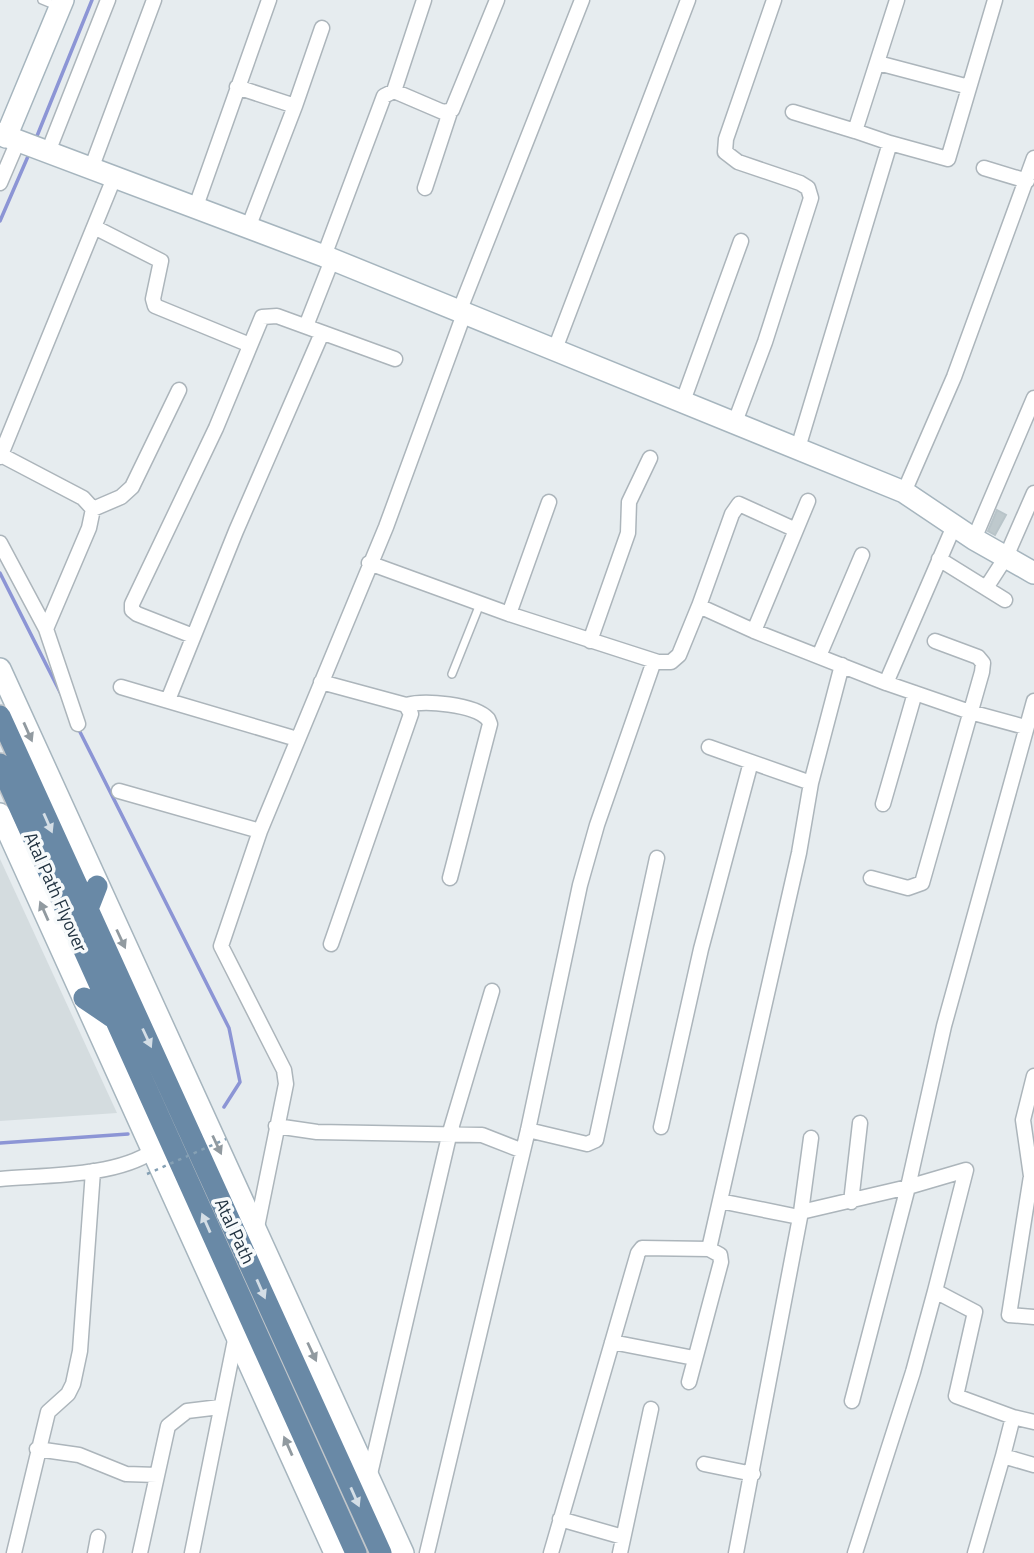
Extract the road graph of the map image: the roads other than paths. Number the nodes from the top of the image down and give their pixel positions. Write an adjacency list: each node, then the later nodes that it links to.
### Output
1 (108, 0): 23 (street)
2 (154, 0): 26 (street)
3 (269, 0): 14 (street)
4 (424, 0): 16 (street)
5 (497, 0): 18 (street)
6 (582, 0): 36 (street)
7 (688, 0): 40 (street)
8 (774, 0): 45 (street)
9 (897, 0): 13 (street)
10 (995, 0): 15 (street)
11 (55, 2): 21 (street)
12 (322, 29): 17 (street)
13 (878, 62): 15 (street); 20 (street)
14 (237, 87): 17 (street); 31 (street)
15 (969, 87): 22 (street)
16 (394, 91): 18 (street); 35 (street)
17 (295, 106): 33 (street)
18 (450, 112): 30 (street)
19 (793, 112): 20 (street)
20 (855, 131): 22 (street)
21 (8, 137): 23 (street); 29 (street)
22 (890, 143): 46 (street)
23 (48, 152): 26 (street)
24 (1034, 158): 28 (street)
25 (985, 168): 28 (street)
26 (91, 169): 27 (street)
27 (114, 178): 31 (street); 32 (street)
28 (1027, 180): 49 (street)
29 (0, 183)
30 (425, 188)
31 (195, 209): 33 (street)
32 (96, 228): 39 (street); 47 (street)
33 (248, 228): 35 (street)
34 (741, 241): 44 (street)
35 (328, 258): 36 (street); 37 (street)
36 (462, 313): 40 (street); 61 (street)
37 (306, 326): 38 (street); 39 (street)
38 (322, 332): 41 (street); 70 (street)
39 (250, 345): 70 (street)
40 (555, 349): 44 (street)
41 (395, 359)
42 (179, 390): 53 (street)
43 (1034, 398): 56 (street)
44 (683, 401): 45 (street)
45 (735, 422): 46 (street)
46 (798, 448): 49 (street)
47 (0, 456): 53 (street)
48 (650, 458): 71 (street)
49 (904, 492): 54 (street)
50 (1034, 493): 59 (street)
51 (808, 501): 55 (street)
52 (549, 502): 67 (street)
53 (93, 509): 68 (street)
54 (954, 526): 56 (street); 60 (street)
55 (796, 530): 66 (street); 69 (street)
56 (974, 539): 59 (street)
57 (0, 543): 68 (street)
58 (862, 555): 73 (street)
59 (1006, 557): 62 (street); 63 (street)
60 (939, 559): 63 (street); 79 (street)
61 (369, 564): 65 (street); 78 (street)
62 (1034, 573)
63 (986, 588): 64 (street)
64 (1004, 600)
65 (480, 604): 67 (street); 77 (lane)
66 (699, 606): 69 (street); 74 (street)
67 (509, 614): 71 (street)
68 (46, 629): 87 (street)
69 (754, 631): 73 (street)
70 (193, 636): 82 (street)
71 (590, 641): 74 (street)
72 (935, 641): 85 (street)
73 (819, 656): 75 (street)
74 (654, 662): 113 (street)
75 (842, 665): 79 (street); 93 (street)
76 (0, 669): 101 (street, one-way to 101)
77 (452, 674)
78 (321, 681): 84 (street); 89 (street)
79 (886, 682): 81 (street)
80 (121, 687): 82 (street)
81 (915, 693): 85 (street); 95 (street)
82 (168, 700): 89 (street)
83 (1034, 701): 88 (street)
84 (406, 705): 99 (street); 103 (street)
85 (970, 712): 88 (street); 100 (street)
86 (0, 716): 102 (main road, Atal Path Flyover, one-way to 102)
87 (78, 724)
88 (1025, 727): 117 (street)
89 (297, 739): 97 (street)
90 (709, 747): 91 (street)
91 (751, 762): 93 (street); 110 (street)
92 (0, 764): 106 (main road, Atal Path Flyover)
93 (811, 783): 118 (street)
94 (119, 791): 97 (street)
95 (883, 804)
96 (0, 814): 105 (street, one-way to 96)
97 (260, 831): 109 (street)
98 (657, 858): 113 (street)
99 (450, 878)
100 (871, 878)
101 (97, 886): 102 (main road); 121 (street, one-way to 121)
102 (88, 909): 150 (main road, Atal Path, one-way to 150)
103 (331, 944)
104 (492, 991): 111 (street)
105 (84, 998): 106 (main road); 114 (street)
106 (114, 1018): 149 (main road, Atal Path Flyover, one-way to 106)
107 (1034, 1076): 124 (street)
108 (860, 1123): 119 (street)
109 (276, 1126): 111 (street); 121 (street)
110 (661, 1127)
111 (450, 1132): 113 (street); 138 (street)
112 (811, 1138): 120 (street)
113 (526, 1139): 152 (street)
114 (153, 1151): 115 (street); 125 (street)
115 (93, 1171): 116 (street); 134 (street)
116 (0, 1180)
117 (908, 1186): 119 (street); 123 (street); 129 (street)
118 (720, 1201): 120 (street); 122 (street)
119 (850, 1202): 120 (street)
120 (800, 1215): 139 (street)
121 (257, 1227): 138 (street, one-way to 138)
122 (709, 1249): 126 (street); 127 (street)
123 (935, 1291): 132 (street); 156 (street)
124 (1034, 1317)
125 (237, 1332): 130 (street); 148 (street, one-way to 125)
126 (612, 1342): 127 (street); 141 (street)
127 (694, 1358): 128 (street)
128 (689, 1382)
129 (852, 1401)
130 (220, 1407): 140 (street); 147 (street)
131 (651, 1409): 143 (street)
132 (1013, 1417): 133 (street); 135 (street)
133 (1034, 1422)
134 (37, 1449): 140 (street); 144 (street)
135 (1003, 1456): 137 (street); 157 (street)
136 (704, 1464): 139 (street)
137 (1034, 1465)
138 (370, 1474): 151 (street)
139 (753, 1474): 155 (street)
140 (157, 1475): 146 (street)
141 (560, 1519): 143 (street); 153 (street)
142 (98, 1537): 145 (street)
143 (623, 1537): 154 (street)
144 (14, 1553)
145 (95, 1553)
146 (140, 1553)
147 (192, 1553)
148 (335, 1553)
149 (356, 1553)
150 (381, 1553)
151 (403, 1553)
152 (427, 1553)
153 (551, 1553)
154 (620, 1553)
155 (736, 1553)
156 (855, 1553)
157 (975, 1553)

